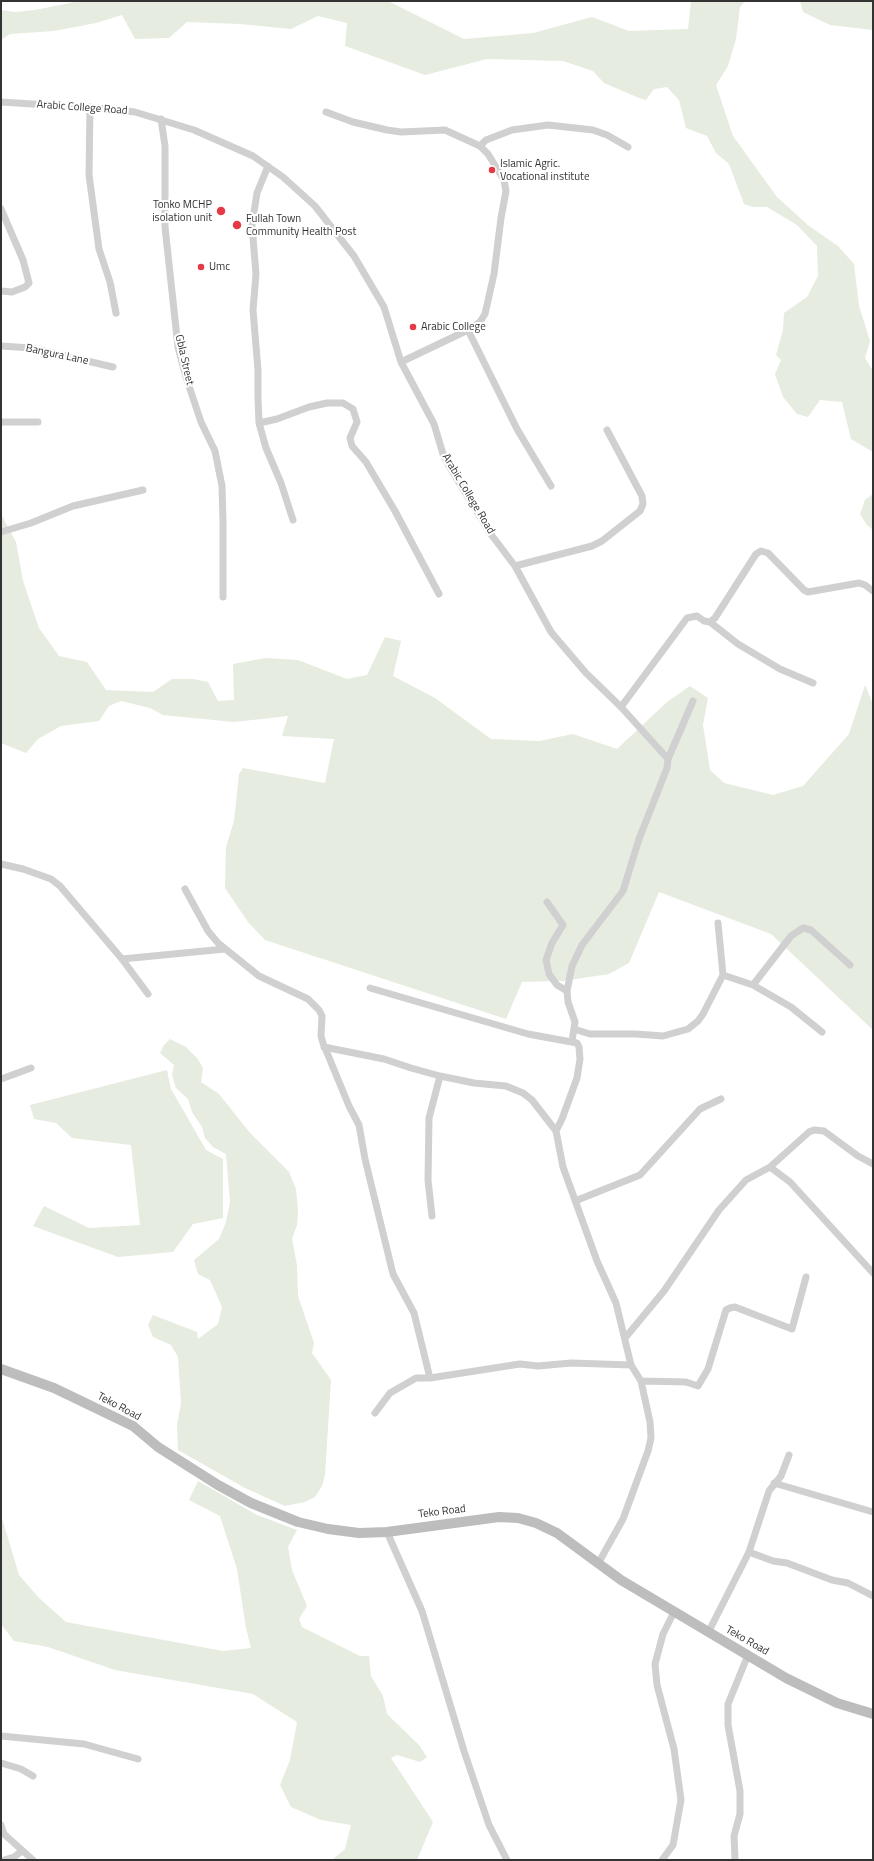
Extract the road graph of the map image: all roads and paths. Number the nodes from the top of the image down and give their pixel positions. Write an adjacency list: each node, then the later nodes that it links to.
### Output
1 (1, 102): 2 (street, Arabic College Road)
2 (90, 107): 4 (street, Arabic College Road); 10 (street)
3 (326, 112): 5 (street)
4 (161, 119): 7 (street, Arabic College Road); 26 (street, Gbla Street)
5 (480, 146): 6 (street); 11 (street)
6 (628, 147)
7 (268, 166): 13 (street, Arabic College Road); 17 (street)
8 (1, 209): 9 (street)
9 (1, 291)
10 (116, 313)
11 (468, 330): 13 (street); 19 (street)
12 (1, 346): 14 (street, Bangura Lane)
13 (400, 362): 23 (street, Arabic College Road)
14 (113, 367)
15 (1, 422): 16 (street)
16 (38, 422)
17 (259, 423): 21 (street); 25 (street)
18 (607, 430): 23 (street)
19 (551, 486)
20 (143, 490): 22 (street)
21 (293, 520)
22 (1, 532)
23 (515, 566): 30 (street, Arabic College Road)
24 (873, 591): 27 (street)
25 (440, 594)
26 (223, 597)
27 (710, 622): 28 (street); 30 (street)
28 (813, 683)
29 (693, 701): 31 (street)
30 (621, 708): 31 (street, Arabic College Road)
31 (668, 759): 42 (street)
32 (1, 864): 37 (street)
33 (186, 888): 36 (street)
34 (546, 902): 42 (street)
35 (718, 923): 39 (street)
36 (225, 949): 37 (street); 47 (street)
37 (122, 959): 43 (street)
38 (850, 965): 40 (street)
39 (723, 975): 40 (street); 44 (street)
40 (753, 985): 45 (street)
41 (370, 988): 46 (street)
42 (567, 991): 44 (street)
43 (148, 994)
44 (574, 1029): 46 (street)
45 (822, 1032)
46 (572, 1041): 52 (street)
47 (324, 1047): 49 (street); 62 (street)
48 (31, 1068): 50 (street)
49 (440, 1076): 52 (street); 56 (street)
50 (1, 1079)
51 (721, 1099): 55 (street)
52 (556, 1131): 55 (street)
53 (873, 1164): 54 (street)
54 (770, 1167): 57 (street); 59 (street)
55 (575, 1201): 59 (street)
56 (432, 1216)
57 (873, 1273)
58 (806, 1277): 63 (street)
59 (625, 1338): 60 (street)
60 (631, 1365): 62 (street); 63 (street)
61 (1, 1369): 68 (street, Teko Road)
62 (430, 1378): 64 (street)
63 (641, 1381): 70 (street)
64 (375, 1413)
65 (789, 1455): 66 (street)
66 (774, 1483): 67 (street); 69 (street)
67 (873, 1512)
68 (387, 1532): 70 (street, Teko Road); 84 (street)
69 (749, 1552): 71 (street); 73 (street)
70 (599, 1562): 72 (street, Teko Road)
71 (873, 1596)
72 (674, 1612): 73 (street, Teko Road); 85 (street)
73 (708, 1633): 74 (street, Teko Road)
74 (748, 1655): 75 (street, Teko Road); 86 (street)
75 (873, 1714)
76 (1, 1736): 77 (street)
77 (138, 1759)
78 (1, 1763): 79 (street)
79 (33, 1776)
80 (1, 1824): 81 (street)
81 (22, 1851): 82 (street); 83 (street)
82 (4, 1860)
83 (32, 1860)
84 (507, 1860)
85 (662, 1860)
86 (735, 1860)

